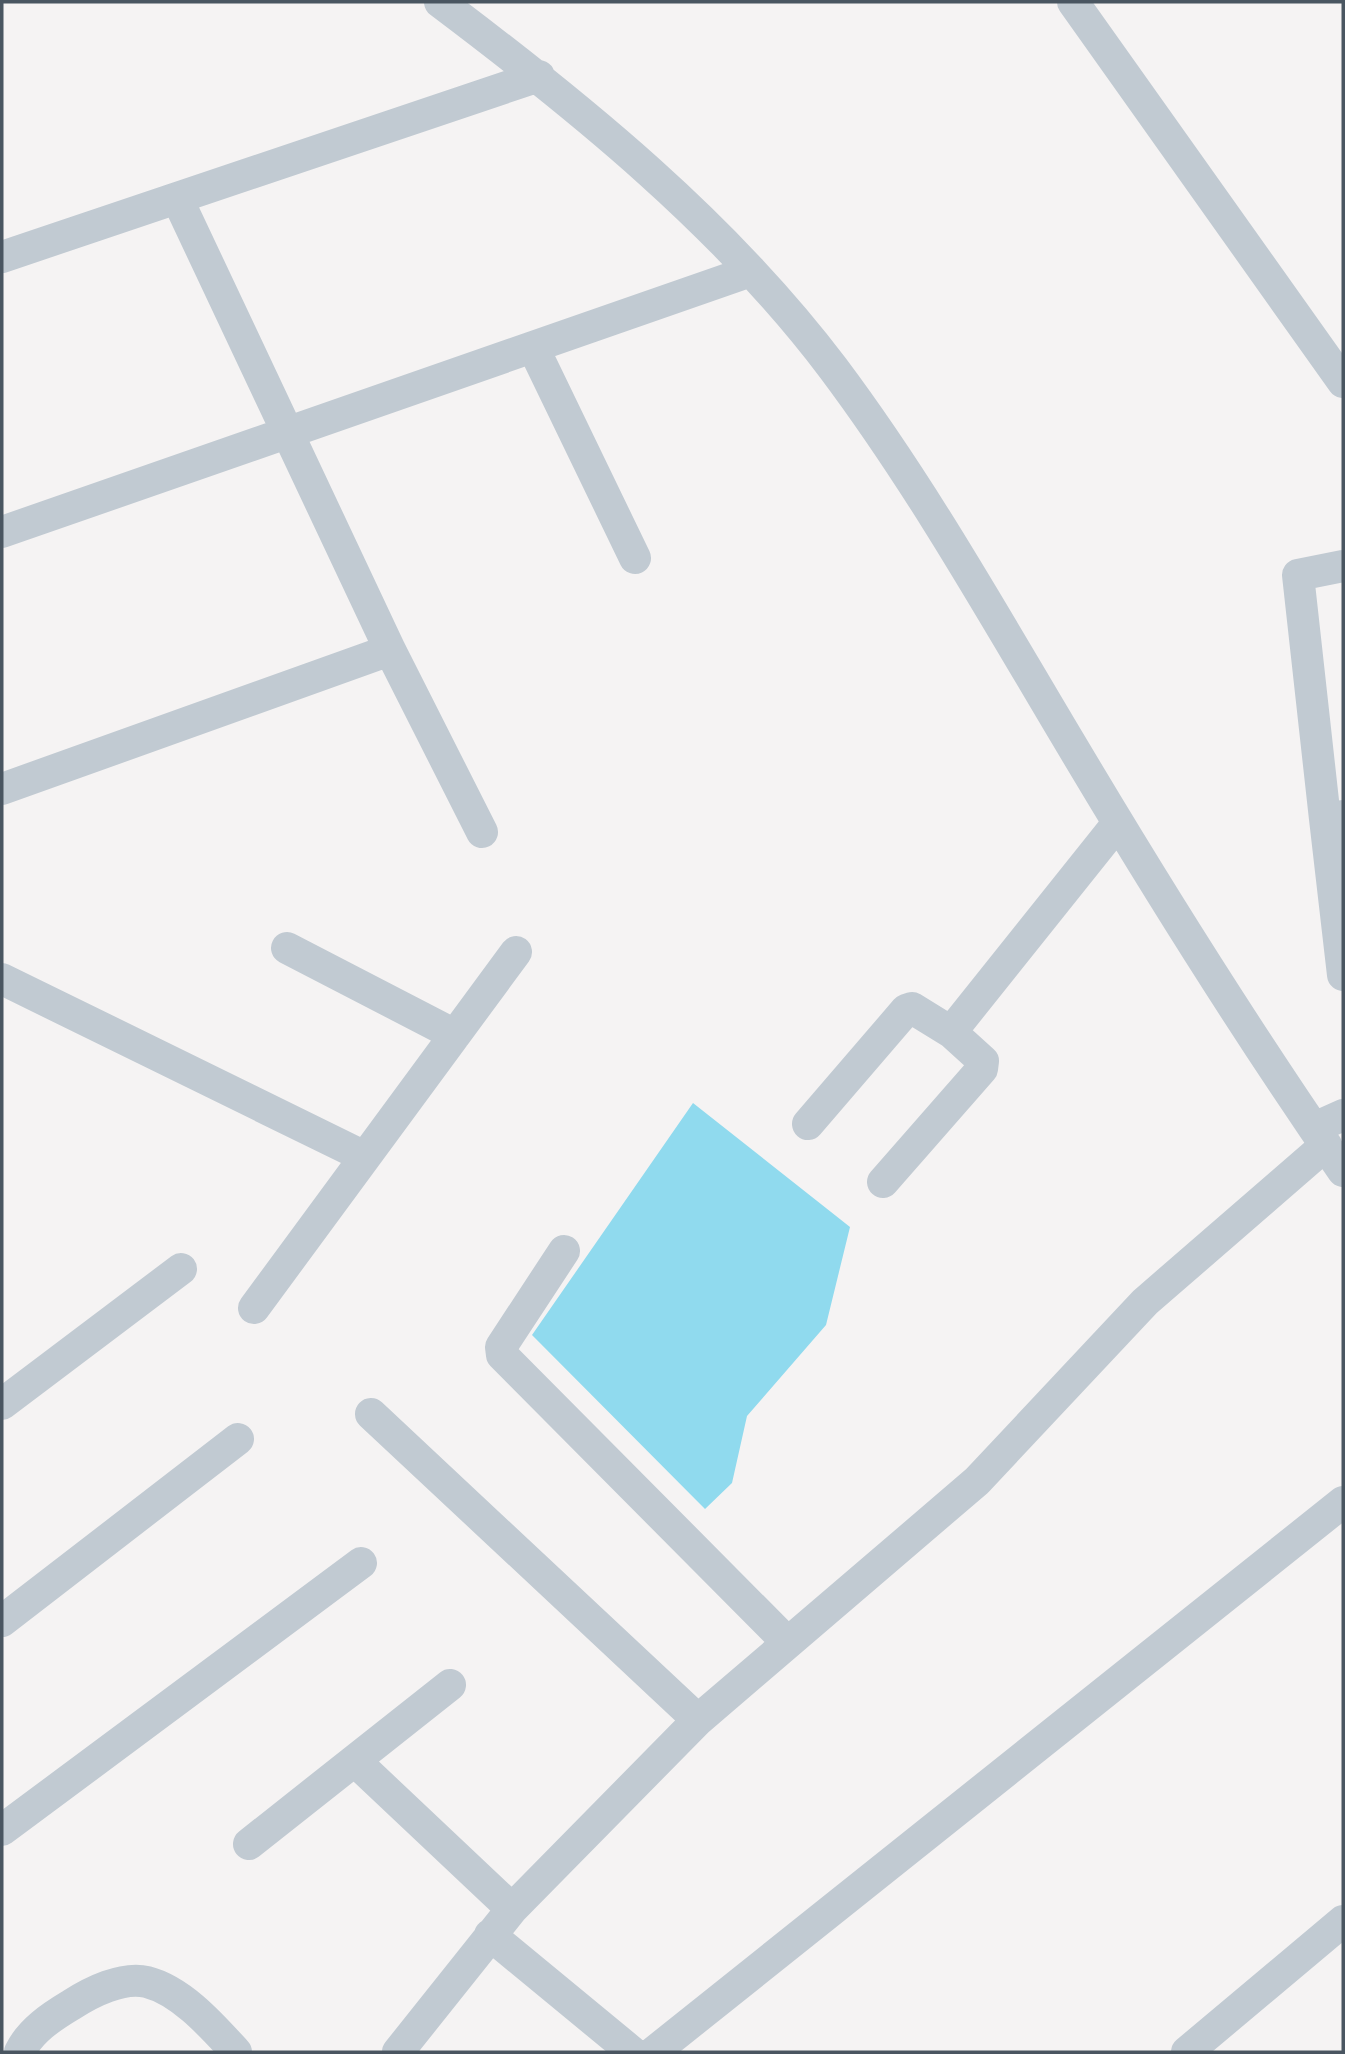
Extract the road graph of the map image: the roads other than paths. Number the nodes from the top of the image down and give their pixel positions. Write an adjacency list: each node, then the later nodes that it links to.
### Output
1 (440, 2): 3 (street)
2 (1073, 2): 8 (street)
3 (538, 76): 4 (street); 6 (street)
4 (177, 198): 5 (street); 9 (street)
5 (2, 257)
6 (751, 271): 7 (street); 16 (street)
7 (533, 347): 9 (street); 11 (street)
8 (1343, 382)
9 (289, 434): 10 (street); 13 (street)
10 (2, 531)
11 (635, 558)
12 (1343, 566): 15 (street)
13 (390, 650): 14 (street); 17 (street)
14 (2, 789)
15 (1334, 817): 20 (street)
16 (1118, 823): 22 (street); 26 (street)
17 (482, 832)
18 (287, 948): 23 (street)
19 (516, 952): 23 (street)
20 (1343, 975)
21 (2, 979): 27 (street)
22 (951, 1032): 25 (street); 28 (street)
23 (455, 1035): 27 (street)
24 (1343, 1115): 26 (street)
25 (808, 1124)
26 (1328, 1148): 38 (street)
27 (365, 1157): 31 (street)
28 (883, 1182)
29 (564, 1251): 38 (street)
30 (181, 1269): 32 (street)
31 (254, 1308)
32 (2, 1404)
33 (371, 1414): 40 (street)
34 (238, 1439): 37 (street)
35 (1343, 1502): 51 (street)
36 (361, 1563): 42 (street)
37 (2, 1620)
38 (788, 1643): 40 (street)
39 (450, 1685): 41 (street)
40 (698, 1720): 44 (street)
41 (355, 1761): 43 (street); 44 (street)
42 (2, 1830)
43 (249, 1844)
44 (512, 1909): 46 (street)
45 (1343, 1920): 52 (street)
46 (490, 1935): 49 (street); 50 (street)
47 (20, 2052): 48 (street)
48 (236, 2052)
49 (398, 2052)
50 (632, 2052)
51 (654, 2052)
52 (1187, 2052)

